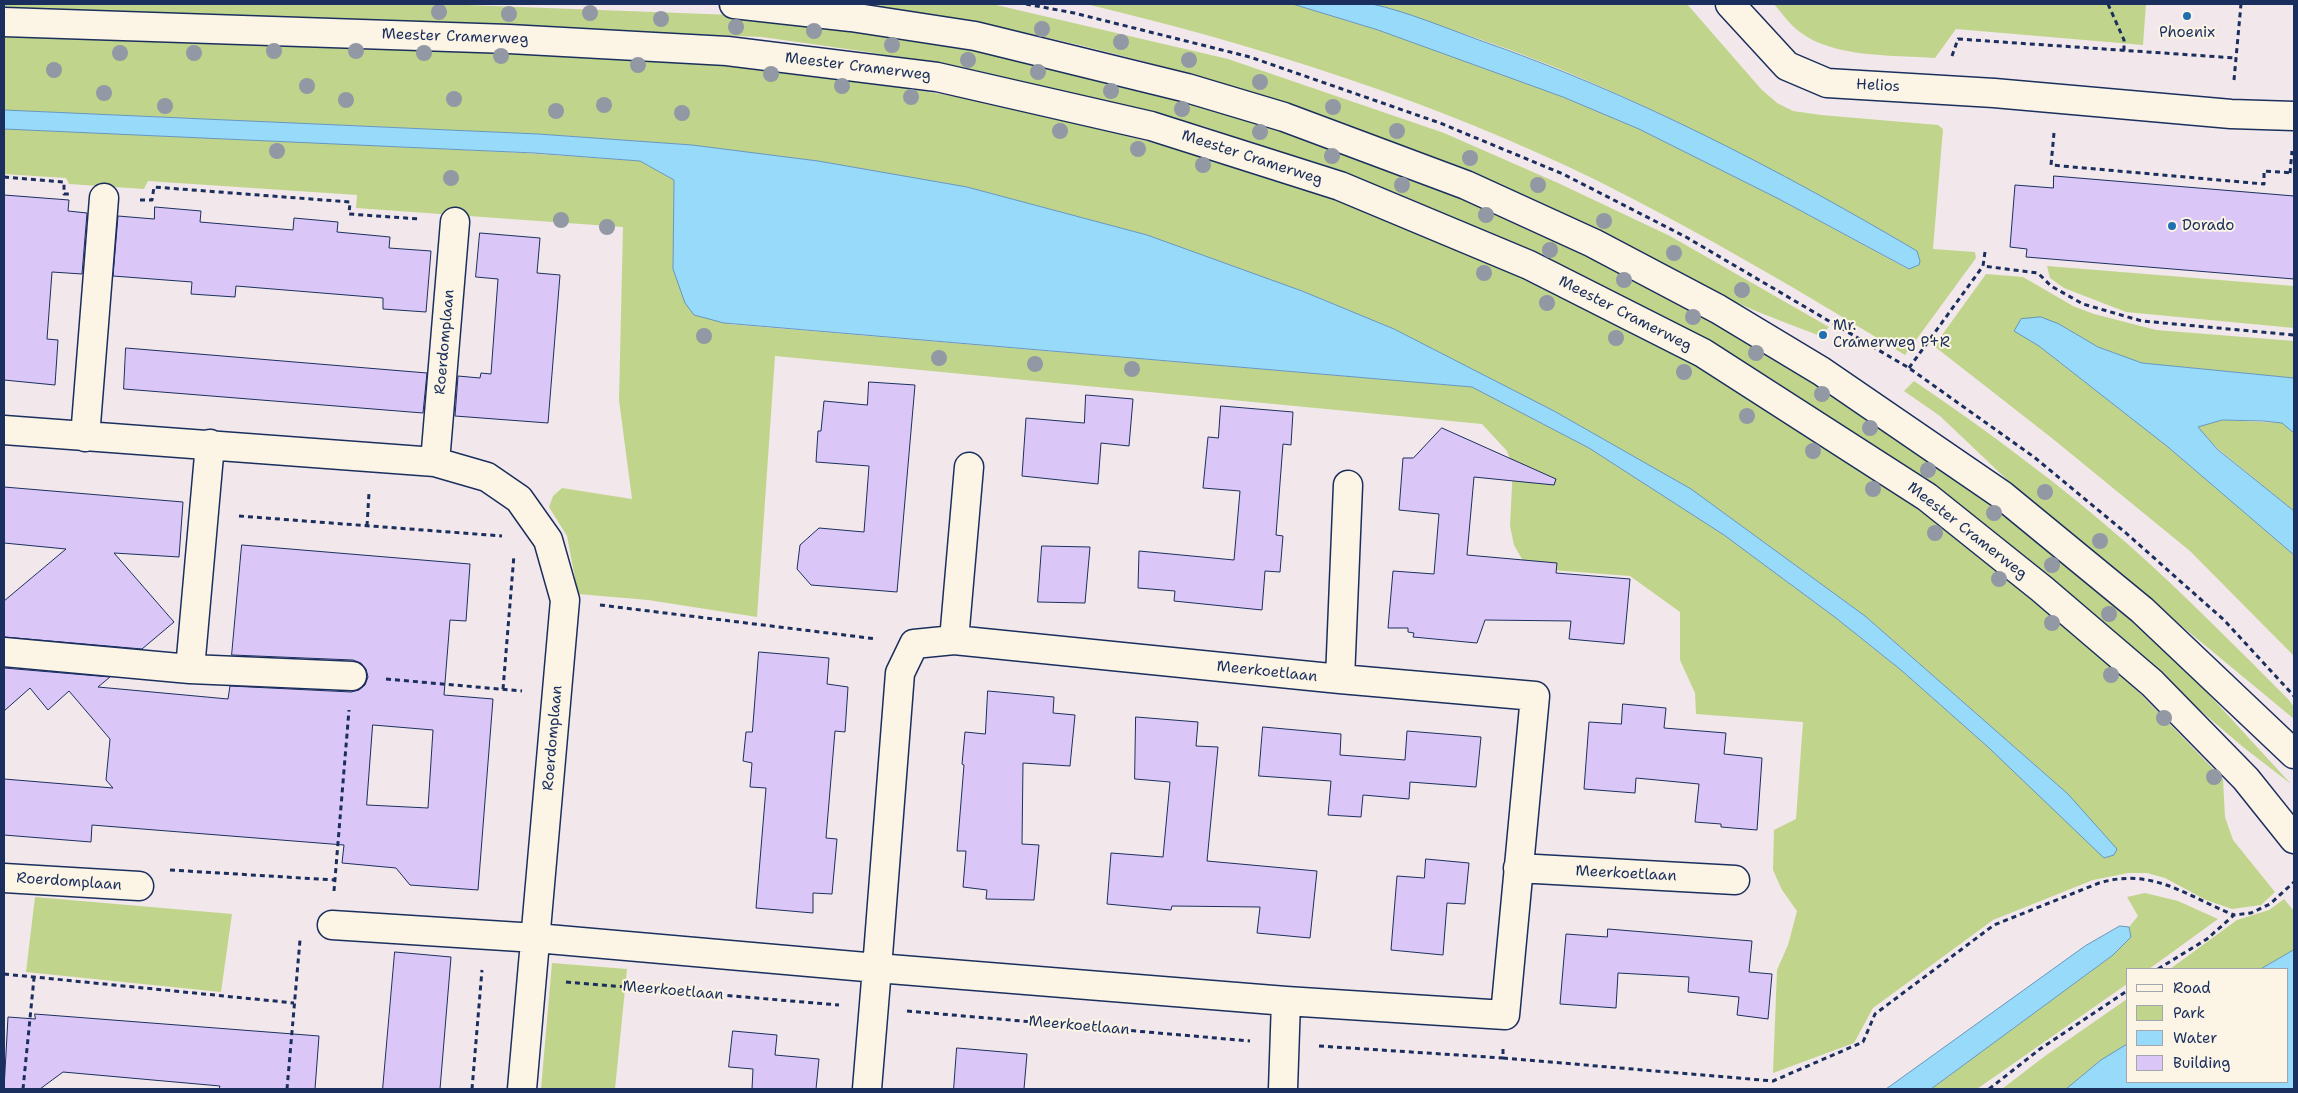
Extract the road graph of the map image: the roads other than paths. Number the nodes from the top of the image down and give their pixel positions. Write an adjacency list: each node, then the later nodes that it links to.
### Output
1 (734, 4): 18 (street)
2 (1730, 4): 4 (street, Helios)
3 (4, 22): 19 (street, Meester Cramerweg)
4 (2294, 116)
5 (104, 198): 8 (street)
6 (455, 222): 10 (street, Roerdomplaan)
7 (4, 430): 8 (street, Roerdomplaan)
8 (85, 437): 9 (street, Roerdomplaan)
9 (210, 444): 10 (street, Roerdomplaan); 15 (street)
10 (435, 462): 25 (street, Roerdomplaan)
11 (970, 467): 13 (street)
12 (1348, 486): 17 (street, Meerkoetlaan)
13 (954, 640): 17 (street, Meerkoetlaan); 26 (street, Meerkoetlaan)
14 (4, 652): 15 (street)
15 (190, 669): 16 (street)
16 (352, 676)
17 (1340, 679): 20 (street, Meerkoetlaan)
18 (2294, 754)
19 (2289, 832)
20 (1518, 868): 22 (street, Meerkoetlaan); 27 (street, Meerkoetlaan)
21 (4, 878): 23 (street, Roerdomplaan)
22 (1735, 880)
23 (139, 886)
24 (332, 924): 25 (street)
25 (536, 938): 26 (street); 28 (street, Roerdomplaan)
26 (878, 968): 27 (street); 29 (street)
27 (1286, 1001): 30 (street)
28 (522, 1089)
29 (868, 1089)
30 (1283, 1089)

